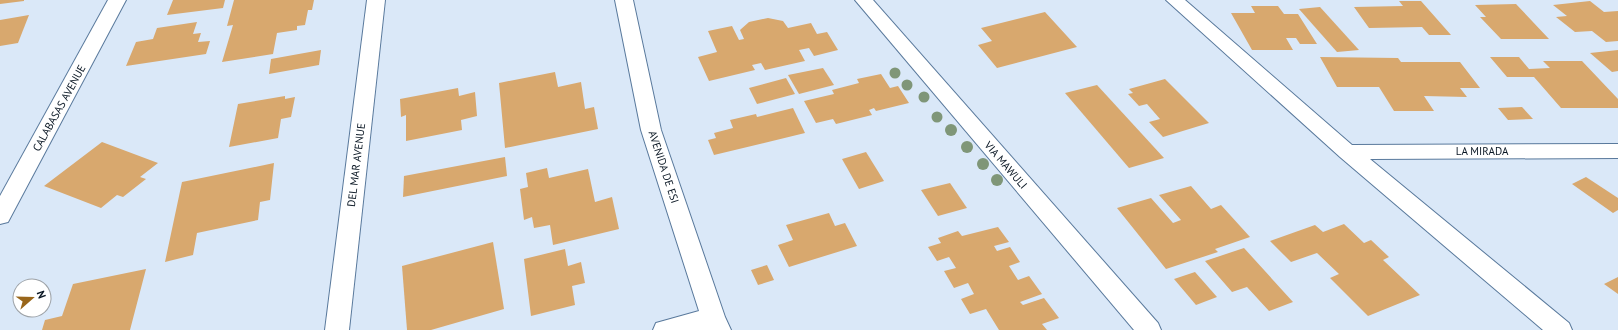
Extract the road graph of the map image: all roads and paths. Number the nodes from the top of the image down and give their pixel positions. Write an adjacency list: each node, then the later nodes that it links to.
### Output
1 (118, 0): 8 (street, CALABASAS AVENUE)
2 (376, 0): 10 (street, DEL MAR AVENUE)
3 (624, 0): 9 (street, AVENIDA DE ESI)
4 (864, 0): 12 (street, VIA MAWULI)
5 (1175, 0): 7 (street)
6 (1618, 151): 7 (street, LA MIRADA)
7 (1347, 152): 13 (street)
8 (0, 216)
9 (716, 324): 11 (street)
10 (337, 330)
11 (665, 330)
12 (1149, 330)
13 (1560, 330)

